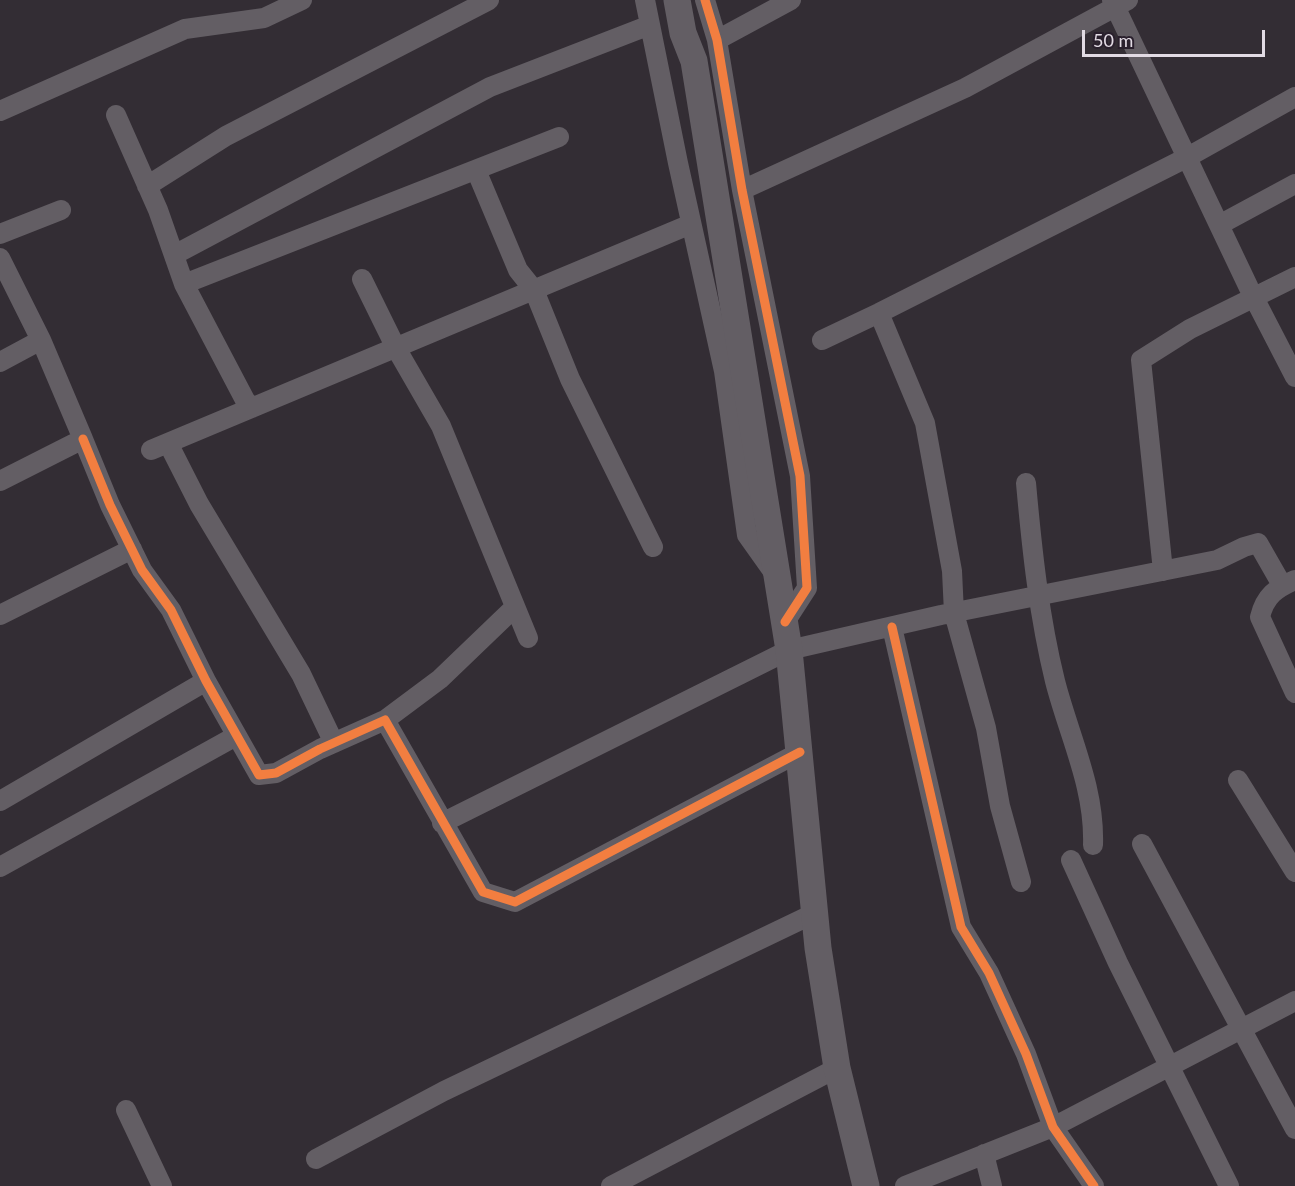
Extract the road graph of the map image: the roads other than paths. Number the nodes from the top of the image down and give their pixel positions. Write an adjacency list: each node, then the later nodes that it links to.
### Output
1 (302, 0): 11 (street)
2 (489, 0): 17 (street)
3 (645, 0): 8 (street)
4 (677, 0): 43 (main road)
5 (705, 0): 9 (street)
6 (791, 0): 9 (street)
7 (1119, 3): 14 (street); 18 (street)
8 (650, 25): 20 (street); 23 (street)
9 (717, 40): 18 (street)
10 (1295, 97): 14 (street)
11 (0, 111)
12 (116, 115): 17 (street)
13 (559, 137): 15 (street)
14 (1186, 158): 21 (street); 30 (street)
15 (476, 170): 27 (street); 28 (street)
16 (1295, 183): 21 (street)
17 (147, 186): 23 (street)
18 (742, 190): 49 (street)
19 (61, 210): 22 (street)
20 (691, 224): 28 (street); 43 (street)
21 (1219, 225): 29 (street)
22 (0, 234)
23 (174, 255): 27 (street)
24 (0, 258): 31 (street)
25 (1295, 277): 29 (street)
26 (362, 279): 33 (street)
27 (184, 284): 36 (street)
28 (534, 290): 33 (street); 40 (street)
29 (1254, 297): 35 (street); 42 (street)
30 (879, 313): 32 (street); 47 (street)
31 (41, 340): 34 (street); 37 (street)
32 (822, 340)
33 (396, 348): 36 (street); 46 (street)
34 (0, 362)
35 (1295, 375)
36 (252, 408): 57 (street)
37 (83, 438): 38 (street); 41 (street)
38 (0, 481)
39 (1026, 483): 45 (street)
40 (653, 548)
41 (132, 549): 48 (street); 53 (street)
42 (1163, 571): 44 (street); 45 (street)
43 (778, 578): 49 (main road)
44 (1288, 582): 54 (street)
45 (1037, 596): 47 (street); 63 (street)
46 (515, 607): 51 (street); 55 (street)
47 (954, 613): 50 (street); 67 (street)
48 (0, 615)
49 (785, 622): 52 (main road)
50 (892, 627): 52 (street); 74 (street)
51 (528, 638)
52 (789, 650): 58 (main road); 61 (street)
53 (206, 681): 56 (street); 60 (street)
54 (1295, 693)
55 (385, 720): 57 (street); 61 (street)
56 (236, 736): 57 (street); 65 (street)
57 (334, 743)
58 (800, 752): 61 (street); 68 (main road)
59 (1238, 780): 66 (street)
60 (0, 801)
61 (442, 824)
62 (1142, 844): 70 (street)
63 (1093, 845)
64 (1071, 860): 72 (street)
65 (0, 867)
66 (1295, 872)
67 (1021, 882)
68 (815, 913): 71 (main road); 77 (street)
69 (1295, 1001): 70 (street)
70 (1242, 1029): 72 (street); 75 (street)
71 (837, 1068): 78 (street); 81 (main road)
72 (1170, 1068): 74 (street); 85 (street)
73 (126, 1110): 79 (street)
74 (1053, 1127): 76 (street); 84 (street)
75 (1295, 1129)
76 (984, 1154): 82 (street); 83 (street)
77 (316, 1160)
78 (633, 1181): 80 (street)
79 (162, 1186)
80 (611, 1186)
81 (866, 1186)
82 (905, 1186)
83 (992, 1186)
84 (1094, 1186)
85 (1229, 1186)

